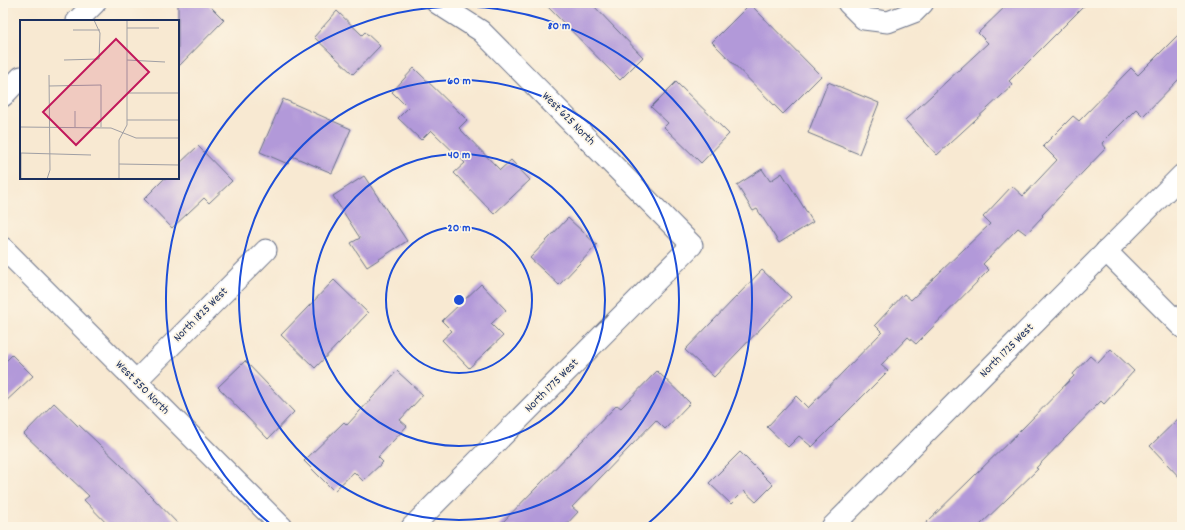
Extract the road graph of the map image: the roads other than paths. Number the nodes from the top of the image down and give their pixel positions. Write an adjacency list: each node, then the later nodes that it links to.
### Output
1 (95, 3): 5 (street)
2 (437, 3): 9 (street, West 625 North)
3 (848, 3): 4 (street)
4 (922, 3)
5 (78, 20)
6 (20, 79): 7 (street)
7 (3, 96)
8 (1182, 175): 12 (street, North 1725 West)
9 (692, 245): 17 (street, North 1775 West)
10 (3, 248): 14 (street, West 550 North)
11 (266, 250): 14 (street, North 1825 West)
12 (1106, 251): 13 (street); 15 (street, North 1725 West)
13 (1182, 327)
14 (136, 381): 16 (street, West 550 North)
15 (835, 526)
16 (282, 527)
17 (412, 527)

